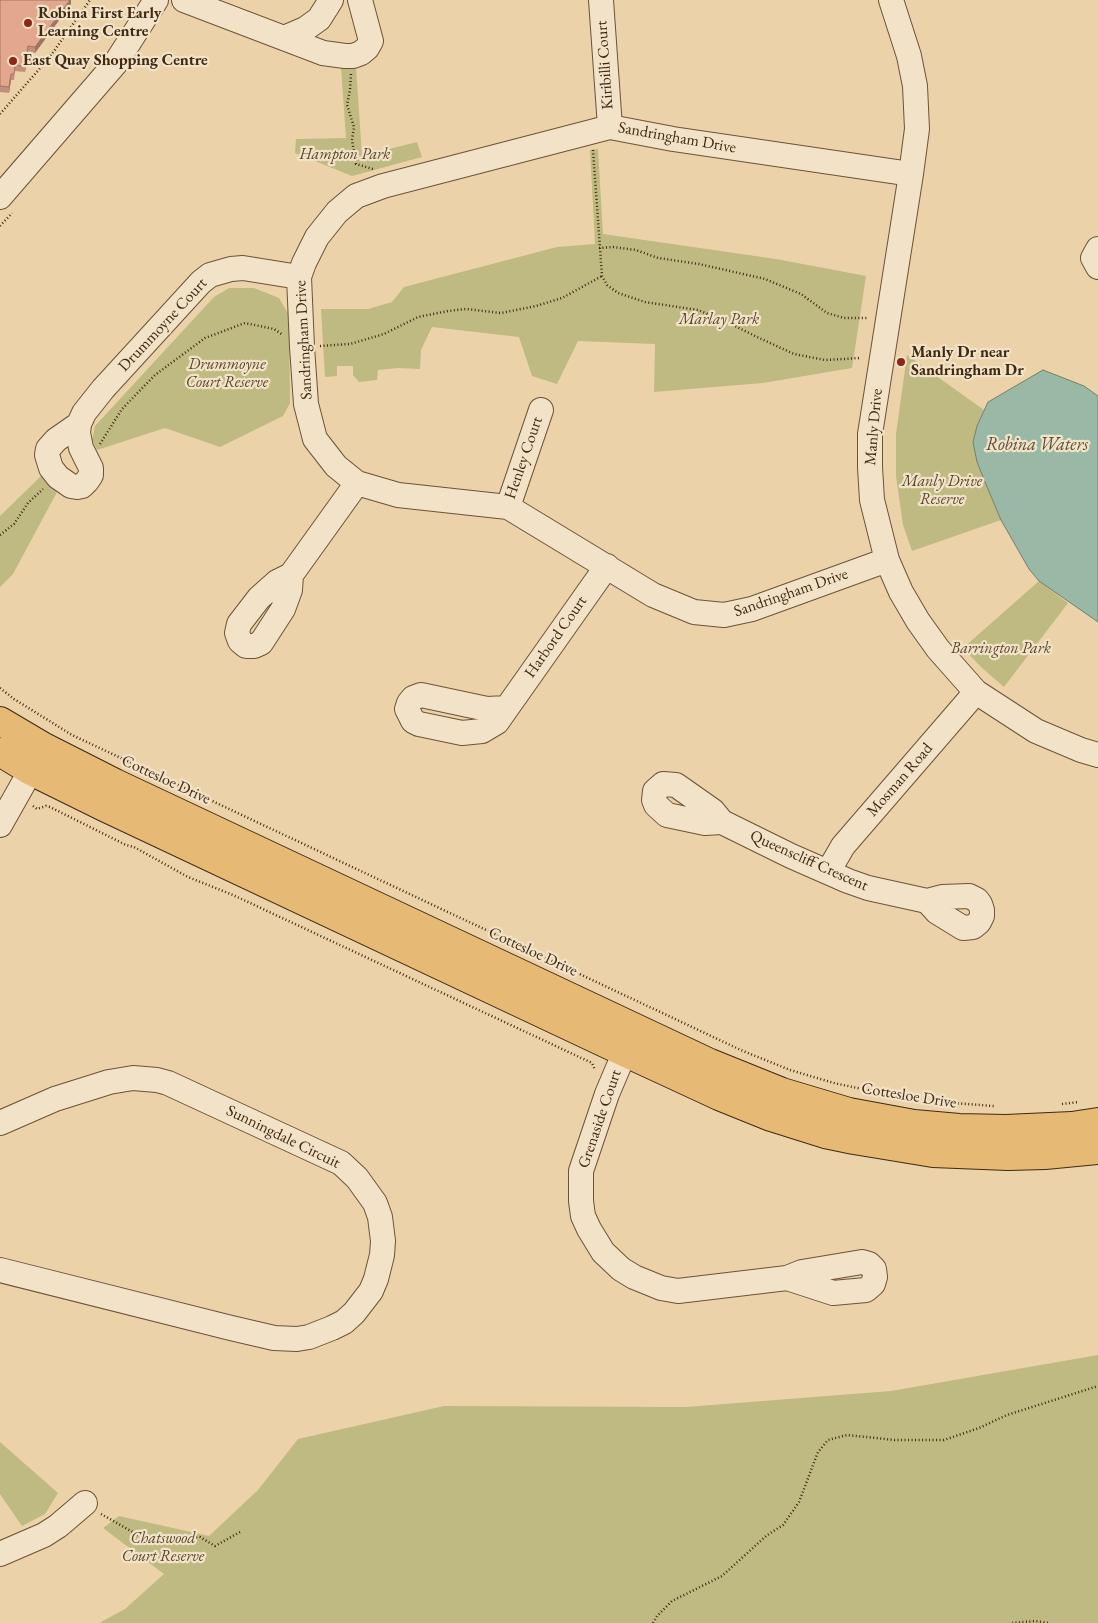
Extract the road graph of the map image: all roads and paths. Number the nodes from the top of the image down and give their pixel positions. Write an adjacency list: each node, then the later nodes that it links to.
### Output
1 (90, 0): 10 (path)
2 (156, 0): 14 (street)
3 (184, 0): 8 (street)
4 (331, 0): 8 (street)
5 (360, 0): 9 (street)
6 (891, 0): 12 (street, Manly Drive)
7 (600, 1): 11 (street, Kiribilli Court)
8 (284, 38): 9 (street)
9 (353, 56): 13 (path)
10 (0, 114)
11 (601, 129): 12 (street, Sandringham Drive); 13 (street, Sandringham Drive); 15 (path)
12 (911, 174): 30 (street, Manly Drive)
13 (395, 183): 19 (street, Sandringham Drive)
14 (0, 197)
15 (599, 248): 18 (path); 20 (path)
16 (1098, 249): 17 (street)
17 (1098, 267)
18 (602, 276): 21 (path); 22 (path)
19 (300, 277): 21 (street, Sandringham Drive); 24 (street, Drummoyne Court)
20 (868, 318)
21 (302, 347): 25 (path); 27 (street, Sandringham Drive)
22 (862, 358)
23 (541, 410): 28 (street, Henley Court)
24 (79, 424): 25 (street); 26 (street, Drummoyne Court)
25 (84, 455): 26 (street)
26 (58, 477): 29 (path)
27 (357, 483): 28 (street, Sandringham Drive); 32 (street)
28 (508, 507): 31 (street, Sandringham Drive)
29 (0, 535)
30 (888, 560): 31 (street, Sandringham Drive); 34 (street, Manly Drive)
31 (607, 566): 35 (street, Harbord Court)
32 (291, 575)
33 (0, 688): 51 (path, Cottesloe Drive)
34 (976, 692): 39 (street, Manly Drive); 44 (street, Mosman Road)
35 (506, 708)
36 (0, 721): 37 (main road, Cottesloe Drive)
37 (44, 747): 40 (street); 46 (main road, Cottesloe Drive)
38 (0, 752): 40 (main road)
39 (1098, 755)
40 (31, 771): 43 (street); 47 (main road)
41 (33, 806): 48 (path)
42 (722, 822): 44 (street, Queenscliff Crescent)
43 (0, 825)
44 (828, 872): 45 (street, Queenscliff Crescent)
45 (927, 900)
46 (636, 1027): 47 (street, Grenaside Court); 52 (main road, Cottesloe Drive)
47 (624, 1052): 54 (main road); 56 (street, Grenaside Court)
48 (596, 1073)
49 (1081, 1102): 50 (path)
50 (1055, 1104)
51 (996, 1106)
52 (1098, 1122)
53 (0, 1123): 55 (street, Sunningdale Circuit)
54 (1098, 1150)
55 (0, 1270)
56 (787, 1278)
57 (1098, 1386): 61 (path)
58 (85, 1504): 59 (path); 60 (street)
59 (240, 1532)
60 (0, 1554)
61 (653, 1623)
62 (1012, 1623): 63 (path)
63 (1048, 1623)

